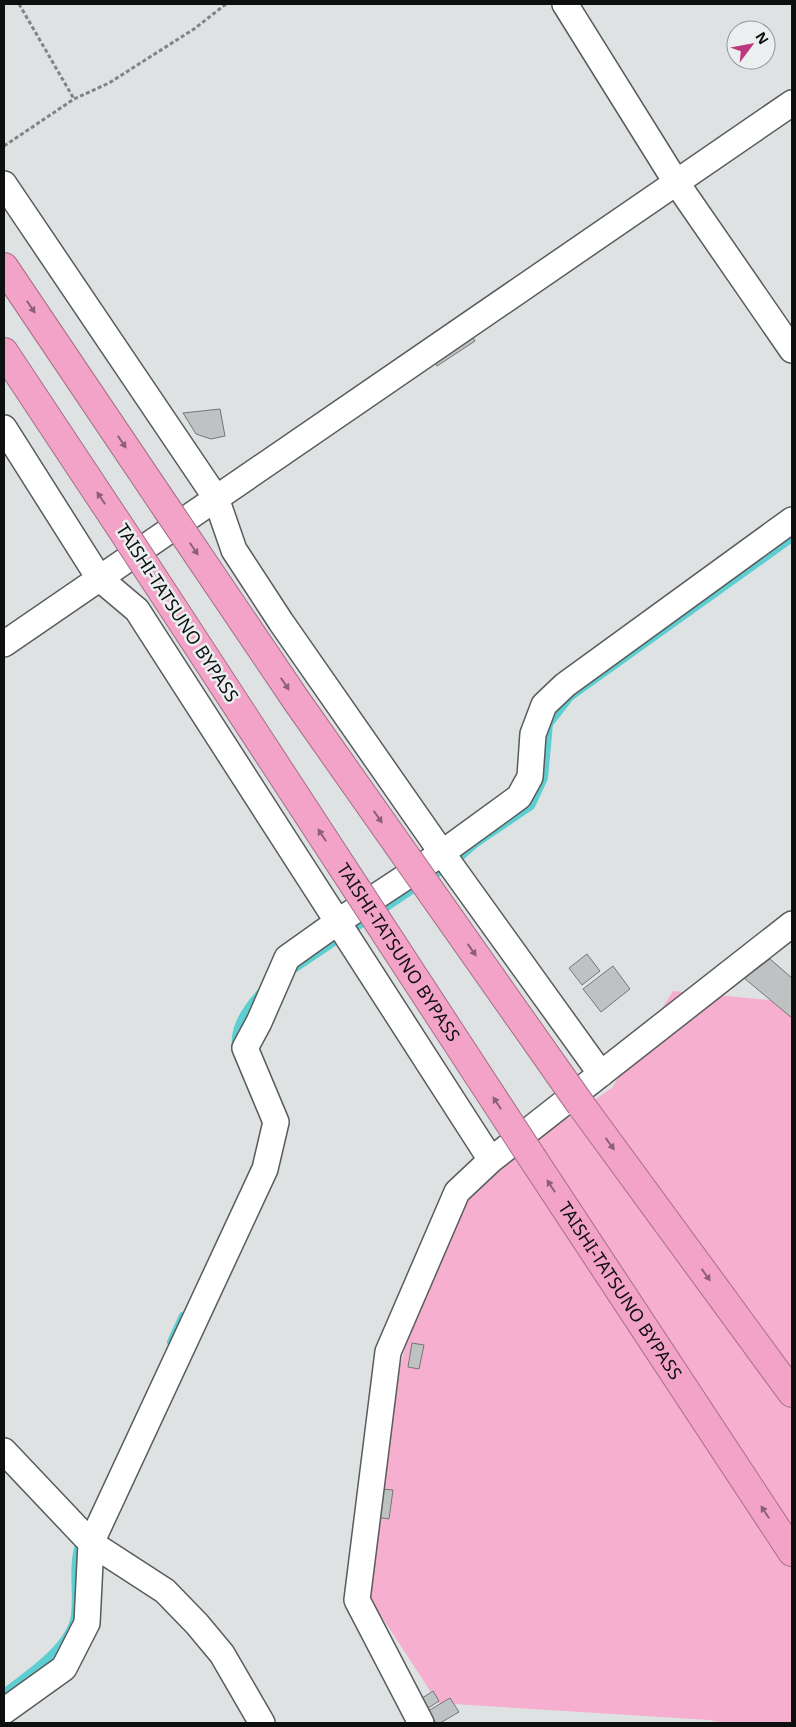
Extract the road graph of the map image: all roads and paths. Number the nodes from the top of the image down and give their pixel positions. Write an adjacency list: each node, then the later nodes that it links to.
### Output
1 (19, 4): 4 (path)
2 (226, 4): 4 (path)
3 (564, 4): 7 (street)
4 (74, 99): 6 (path)
5 (792, 103): 7 (street)
6 (4, 146)
7 (676, 182): 10 (street); 13 (street)
8 (4, 184): 13 (street)
9 (4, 267): 22 (highway, one-way to 22, bridge)
10 (792, 350)
11 (4, 352): 25 (highway, TAISHI-TATSUNO BYPASS, one-way to 11, bridge)
12 (4, 428): 15 (street)
13 (216, 498): 15 (street); 17 (street)
14 (792, 520): 17 (street)
15 (99, 578): 16 (street); 18 (street)
16 (4, 644)
17 (442, 853): 18 (street); 20 (street)
18 (339, 921): 21 (street); 24 (street)
19 (792, 924): 20 (street)
20 (602, 1074): 21 (street)
21 (491, 1160): 28 (street)
22 (792, 1393)
23 (4, 1451): 24 (street)
24 (91, 1542): 26 (street); 27 (street)
25 (792, 1552)
26 (4, 1711)
27 (262, 1723)
28 (421, 1723)

